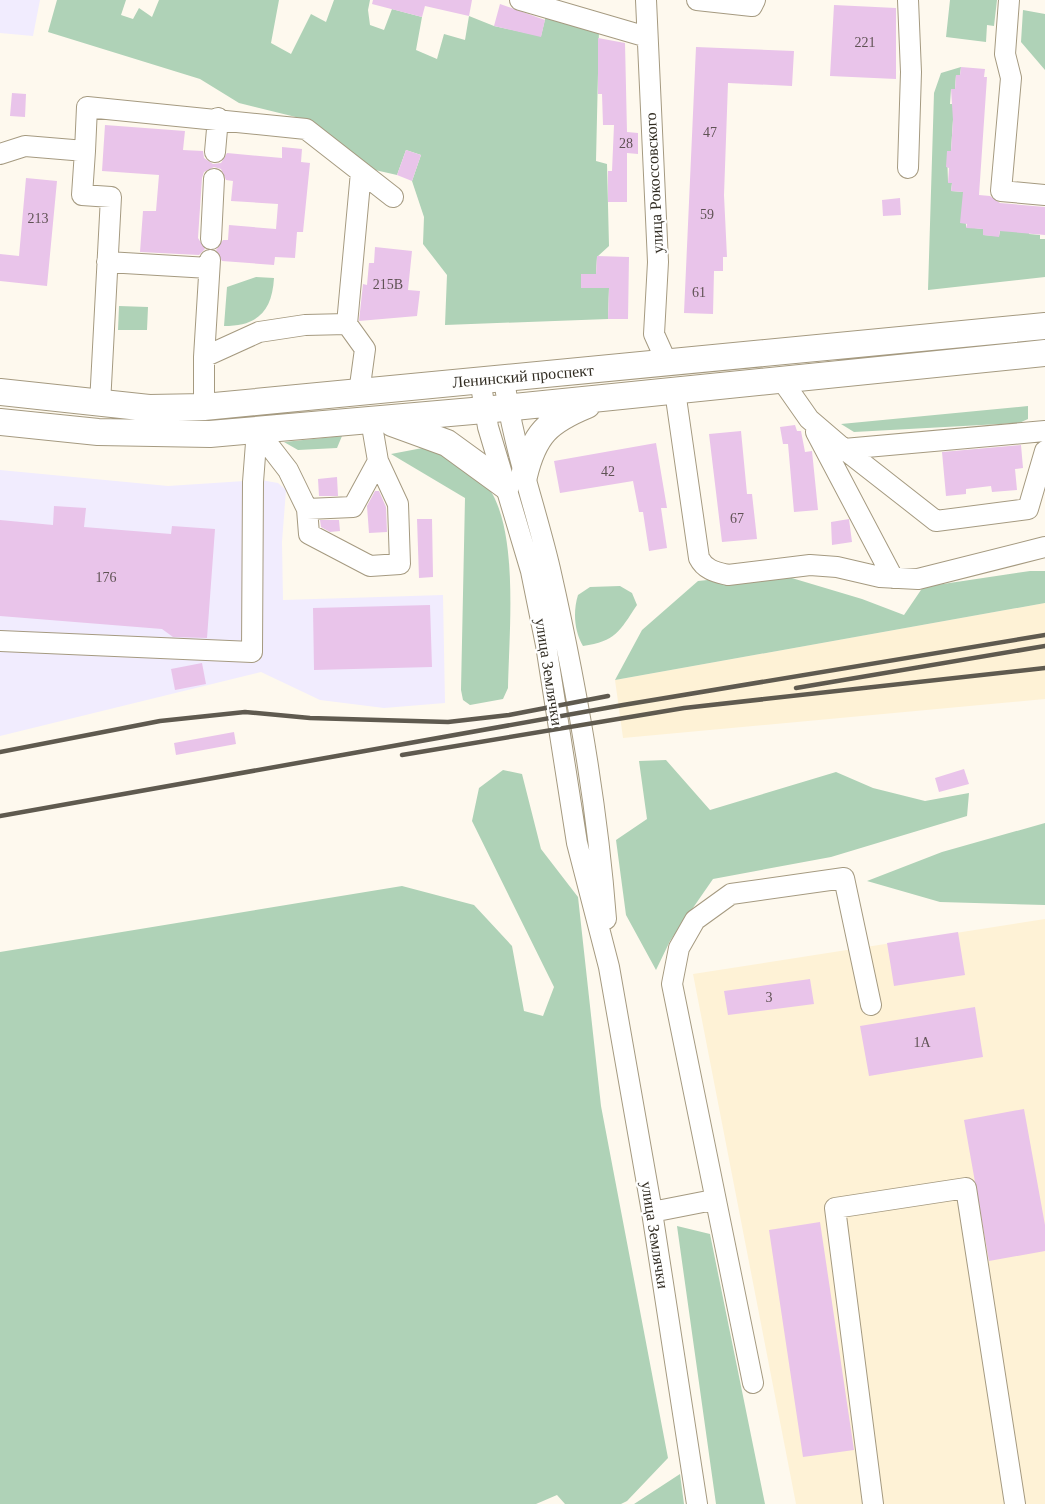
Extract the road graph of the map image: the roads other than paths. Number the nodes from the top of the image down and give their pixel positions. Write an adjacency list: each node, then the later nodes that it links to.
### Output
1 (520, 0): 7 (street)
2 (646, 0): 7 (street, улица Рокоссовского)
3 (697, 0): 4 (street)
4 (755, 0)
5 (908, 0): 12 (street)
6 (1009, 0): 15 (street)
7 (647, 37): 23 (street, улица Рокоссовского)
8 (218, 118): 9 (street); 10 (street); 13 (street)
9 (85, 151): 11 (street); 18 (street)
10 (215, 152)
11 (0, 154)
12 (908, 168)
13 (361, 172): 16 (street); 19 (street)
14 (214, 179): 17 (street)
15 (1045, 195)
16 (393, 197)
17 (211, 239)
18 (107, 262): 22 (street); 30 (street)
19 (347, 324): 22 (street); 28 (street)
20 (1045, 326): 23 (main road, Ленинский проспект)
21 (1045, 353): 25 (main road, Ленинский проспект)
22 (204, 357): 31 (street)
23 (668, 363): 24 (main road, Ленинский проспект)
24 (492, 379): 28 (main road, Ленинский проспект); 32 (street, улица Землячки)
25 (781, 379): 26 (main road, Ленинский проспект); 33 (street)
26 (675, 391): 29 (main road, Ленинский проспект); 44 (street)
27 (0, 392): 30 (main road, Ленинский проспект)
28 (359, 393): 31 (main road, Ленинский проспект)
29 (605, 398): 32 (main road, Ленинский проспект); 41 (main road)
30 (100, 404): 31 (main road, Ленинский проспект)
31 (204, 407)
32 (496, 409): 34 (main road, Ленинский проспект); 41 (street, улица Землячки)
33 (809, 419): 38 (street); 44 (street)
34 (371, 420): 36 (main road, Ленинский проспект); 40 (street); 41 (main road)
35 (0, 422): 36 (main road, Ленинский проспект)
36 (257, 430): 42 (street); 45 (street)
37 (1045, 431): 38 (street)
38 (844, 449): 39 (street)
39 (1045, 451)
40 (378, 461): 42 (street); 42 (street)
41 (515, 481): 48 (street, улица Землячки)
42 (307, 509)
43 (1045, 547): 44 (street)
44 (893, 578)
45 (0, 641)
46 (871, 1005): 47 (street)
47 (713, 1200): 48 (street); 49 (street)
48 (652, 1212): 50 (street, улица Землячки)
49 (753, 1383)
50 (697, 1504)
51 (873, 1504): 52 (street)
52 (1015, 1504)

